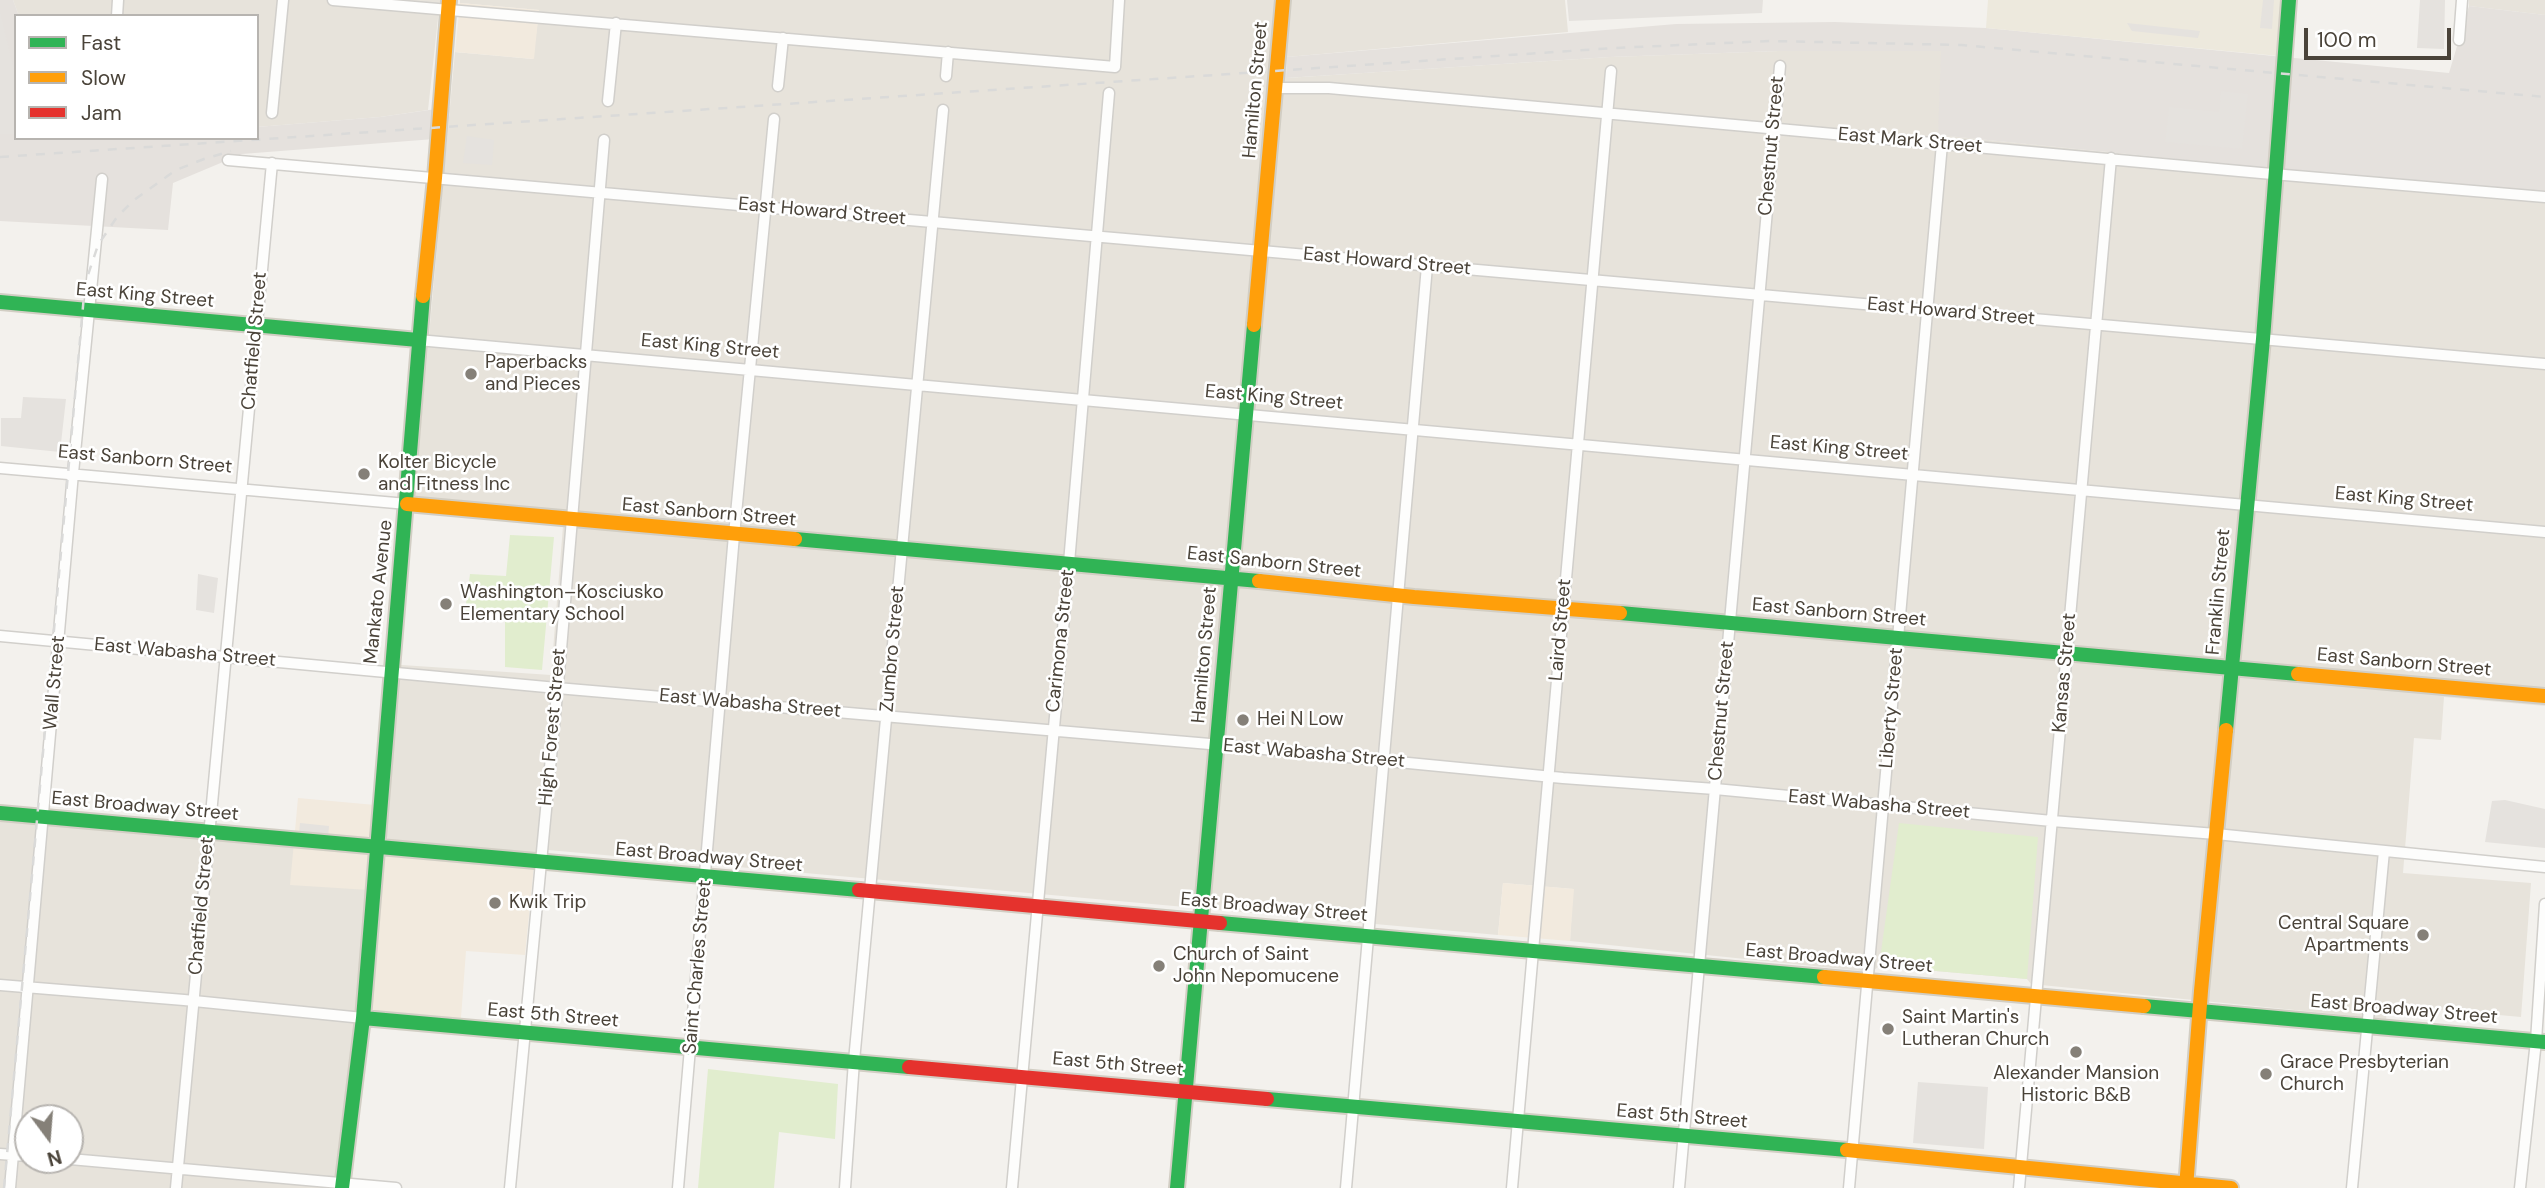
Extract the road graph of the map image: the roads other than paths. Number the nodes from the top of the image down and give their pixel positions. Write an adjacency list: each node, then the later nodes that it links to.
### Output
1 (283, 0): 20 (street)
2 (333, 0): 7 (street)
3 (1119, 0): 11 (street)
4 (1283, 0): 16 (street, Hamilton Street)
5 (2289, 0): 29 (street, Franklin Street)
6 (2462, 0): 10 (street)
7 (448, 5): 8 (street); 30 (street, Mankato Avenue)
8 (615, 23): 9 (street); 18 (street)
9 (783, 38): 11 (street); 15 (street)
10 (2459, 40)
11 (948, 52): 14 (street)
12 (1780, 66): 23 (street, Chestnut Street)
13 (1611, 71): 21 (street, Laird Street)
14 (946, 76)
15 (778, 86)
16 (1275, 88): 21 (street, East Mark Street); 37 (street, Hamilton Street)
17 (1109, 93): 36 (street, Carimona Street)
18 (608, 101)
19 (943, 110): 35 (street, Zumbro Street)
20 (272, 113)
21 (1606, 115): 23 (street, East Mark Street); 39 (street, Laird Street)
22 (774, 119): 34 (street, Saint Charles Street)
23 (1773, 129): 25 (street, East Mark Street); 40 (street, Chestnut Street)
24 (604, 139): 32 (street, High Forest Street)
25 (1942, 144): 26 (street, East Mark Street); 43 (street, Liberty Street)
26 (2112, 158): 29 (street, East Mark Street); 45 (street, Kansas Street)
27 (228, 160): 28 (street, East Howard Street)
28 (272, 163): 30 (street, East Howard Street); 44 (street, Chatfield Street)
29 (2275, 174): 33 (street, East Mark Street); 47 (street, Franklin Street)
30 (435, 178): 32 (street, East Howard Street); 46 (street, Mankato Avenue)
31 (102, 179): 42 (street, Wall Street)
32 (600, 192): 34 (street, East Howard Street); 48 (street, High Forest Street)
33 (2545, 197)
34 (765, 207): 35 (street, East Howard Street); 50 (street, Saint Charles Street)
35 (932, 222): 36 (street, East Howard Street); 51 (street, Zumbro Street)
36 (1097, 236): 37 (street, East Howard Street); 52 (street, Carimona Street)
37 (1260, 251): 38 (street, East Howard Street); 53 (street, Hamilton Street)
38 (1427, 266): 39 (street, East Howard Street); 54 (street)
39 (1592, 280): 40 (street, East Howard Street); 55 (street, Laird Street)
40 (1759, 295): 43 (street, East Howard Street); 56 (street, Chestnut Street)
41 (0, 302): 42 (street, East King Street)
42 (90, 310): 44 (street, East King Street); 58 (street, Wall Street)
43 (1927, 310): 45 (street, East Howard Street); 59 (street, Liberty Street)
44 (256, 325): 46 (street, East King Street); 60 (street, Chatfield Street)
45 (2096, 325): 47 (street, East Howard Street); 61 (street, Kansas Street)
46 (418, 340): 48 (street, East King Street); 62 (street, Mankato Avenue)
47 (2263, 340): 49 (street, East Howard Street); 63 (street, Franklin Street)
48 (585, 355): 50 (street, East King Street); 64 (street, High Forest Street)
49 (2545, 364)
50 (750, 370): 51 (street, East King Street); 66 (street, Saint Charles Street)
51 (917, 385): 52 (street, East King Street); 67 (street, Zumbro Street)
52 (1083, 400): 53 (street, East King Street); 68 (street, Carimona Street)
53 (1246, 415): 54 (street, East King Street); 69 (street, Hamilton Street)
54 (1412, 430): 55 (street, East King Street); 70 (street)
55 (1577, 444): 56 (street, East King Street); 71 (street, Laird Street)
56 (1744, 460): 59 (street, East King Street); 72 (street, Chestnut Street)
57 (0, 468): 58 (street, East Sanborn Street)
58 (73, 473): 60 (street, East Sanborn Street); 75 (street, Wall Street)
59 (1912, 475): 61 (street, East King Street); 74 (street, Liberty Street)
60 (242, 488): 62 (street, East Sanborn Street); 77 (street, Chatfield Street)
61 (2082, 490): 63 (street, East King Street); 76 (street, Kansas Street)
62 (407, 504): 64 (street, East Sanborn Street); 79 (street, Mankato Avenue)
63 (2247, 505): 65 (street, East King Street); 78 (street, Franklin Street)
64 (571, 519): 66 (street, East Sanborn Street); 80 (street, High Forest Street)
65 (2545, 532)
66 (734, 535): 67 (street, East Sanborn Street); 82 (street, Saint Charles Street)
67 (902, 548): 68 (street, East Sanborn Street); 83 (street, Zumbro Street)
68 (1069, 563): 69 (street, East Sanborn Street); 84 (street, Carimona Street)
69 (1231, 578): 70 (street, East Sanborn Street); 85 (street, Hamilton Street)
70 (1398, 595): 71 (street, East Sanborn Street); 86 (street)
71 (1563, 608): 72 (street, East Sanborn Street); 87 (street, Laird Street)
72 (1729, 623): 74 (street, East Sanborn Street); 88 (street, Chestnut Street)
73 (0, 636): 75 (street, East Wabasha Street)
74 (1898, 637): 76 (street, East Sanborn Street); 89 (street, Liberty Street)
75 (58, 641): 77 (street, East Wabasha Street); 91 (street, Wall Street)
76 (2067, 654): 78 (street, East Sanborn Street); 92 (street, Kansas Street)
77 (225, 658): 79 (street, East Wabasha Street); 93 (street, Chatfield Street)
78 (2232, 667): 81 (street, East Sanborn Street); 94 (street, Franklin Street)
79 (390, 672): 80 (street, East Wabasha Street); 95 (street, Mankato Avenue)
80 (557, 688): 82 (street, East Wabasha Street); 97 (street, High Forest Street)
81 (2545, 696)
82 (720, 701): 83 (street, East Wabasha Street); 99 (street, Saint Charles Street)
83 (887, 717): 84 (street, East Wabasha Street); 100 (street, Zumbro Street)
84 (1052, 731): 85 (street, East Wabasha Street); 102 (street, Carimona Street)
85 (1217, 744): 86 (street, East Wabasha Street); 103 (street, Hamilton Street)
86 (1383, 760): 87 (street, East Wabasha Street); 104 (street)
87 (1548, 777): 88 (street, East Wabasha Street); 105 (street, Laird Street)
88 (1714, 789): 89 (street, East Wabasha Street); 106 (street, Chestnut Street)
89 (1883, 805): 92 (street, East Wabasha Street); 107 (street, Liberty Street)
90 (0, 813): 91 (street, East Broadway Street)
91 (43, 817): 93 (street, East Broadway Street); 109 (street, Wall Street)
92 (2052, 821): 94 (street, East Wabasha Street); 110 (street, Kansas Street)
93 (209, 832): 95 (street, East Broadway Street); 111 (street, Chatfield Street)
94 (2216, 834): 96 (street, East Wabasha Street); 112 (street, Franklin Street)
95 (377, 847): 97 (street, East Broadway Street); 113 (street, Mankato Avenue)
96 (2384, 851): 98 (street, East Wabasha Street); 114 (street)
97 (541, 862): 99 (street, East Broadway Street); 115 (street, High Forest Street)
98 (2545, 867)
99 (706, 877): 100 (street, East Broadway Street); 117 (street, Saint Charles Street)
100 (872, 892): 102 (street, East Broadway Street); 118 (street, Zumbro Street)
101 (2545, 904): 116 (street)
102 (1038, 906): 103 (street, East Broadway Street); 119 (street, Carimona Street)
103 (1201, 921): 104 (street, East Broadway Street); 120 (street, Hamilton Street)
104 (1368, 936): 105 (street, East Broadway Street); 121 (street)
105 (1533, 951): 106 (street, East Broadway Street); 122 (street, Laird Street)
106 (1699, 966): 107 (street, East Broadway Street); 123 (street, Chestnut Street)
107 (1868, 981): 110 (street, East Broadway Street); 124 (street, Liberty Street)
108 (0, 985): 109 (street, East 5th Street)
109 (28, 987): 111 (street, East 5th Street); 126 (street, Wall Street)
110 (2036, 996): 112 (street, East Broadway Street); 129 (street, Kansas Street)
111 (193, 1001): 113 (street, East 5th Street); 128 (street, Chatfield Street)
112 (2200, 1010): 114 (street, East Broadway Street); 131 (street, Franklin Street)
113 (363, 1018): 115 (street, East 5th Street); 130 (street, Mankato Avenue)
114 (2367, 1026): 116 (street, East Broadway Street); 146 (street)
115 (525, 1033): 117 (street, East 5th Street); 135 (street, High Forest Street)
116 (2541, 1041): 147 (street)
117 (690, 1046): 118 (street, East 5th Street); 136 (street, Saint Charles Street)
118 (854, 1061): 119 (street, East 5th Street); 137 (street, Zumbro Street)
119 (1021, 1076): 120 (street, East 5th Street); 138 (street, Carimona Street)
120 (1186, 1091): 121 (street, East 5th Street); 139 (street, Hamilton Street)
121 (1353, 1106): 122 (street, East 5th Street); 140 (street)
122 (1518, 1121): 123 (street, East 5th Street); 141 (street, Laird Street)
123 (1684, 1137): 124 (street, East 5th Street); 142 (street, Chestnut Street)
124 (1853, 1151): 129 (street, East 5th Street); 143 (street, Liberty Street)
125 (0, 1154): 126 (street)
126 (13, 1155): 132 (street, Wall Street)
127 (84, 1160): 128 (street)
128 (178, 1167): 130 (street); 133 (street, Chatfield Street)
129 (2020, 1169): 131 (street, East 5th Street); 144 (street, Kansas Street)
130 (342, 1185): 134 (street)
131 (2186, 1186): 145 (street, East 5th Street)
132 (10, 1188)
133 (176, 1188)
134 (396, 1188)
135 (510, 1188)
136 (678, 1188)
137 (845, 1188)
138 (1012, 1188)
139 (1177, 1188)
140 (1346, 1188)
141 (1512, 1188)
142 (1679, 1188)
143 (1849, 1188)
144 (2019, 1188)
145 (2231, 1188)
146 (2352, 1188)
147 (2520, 1188)

